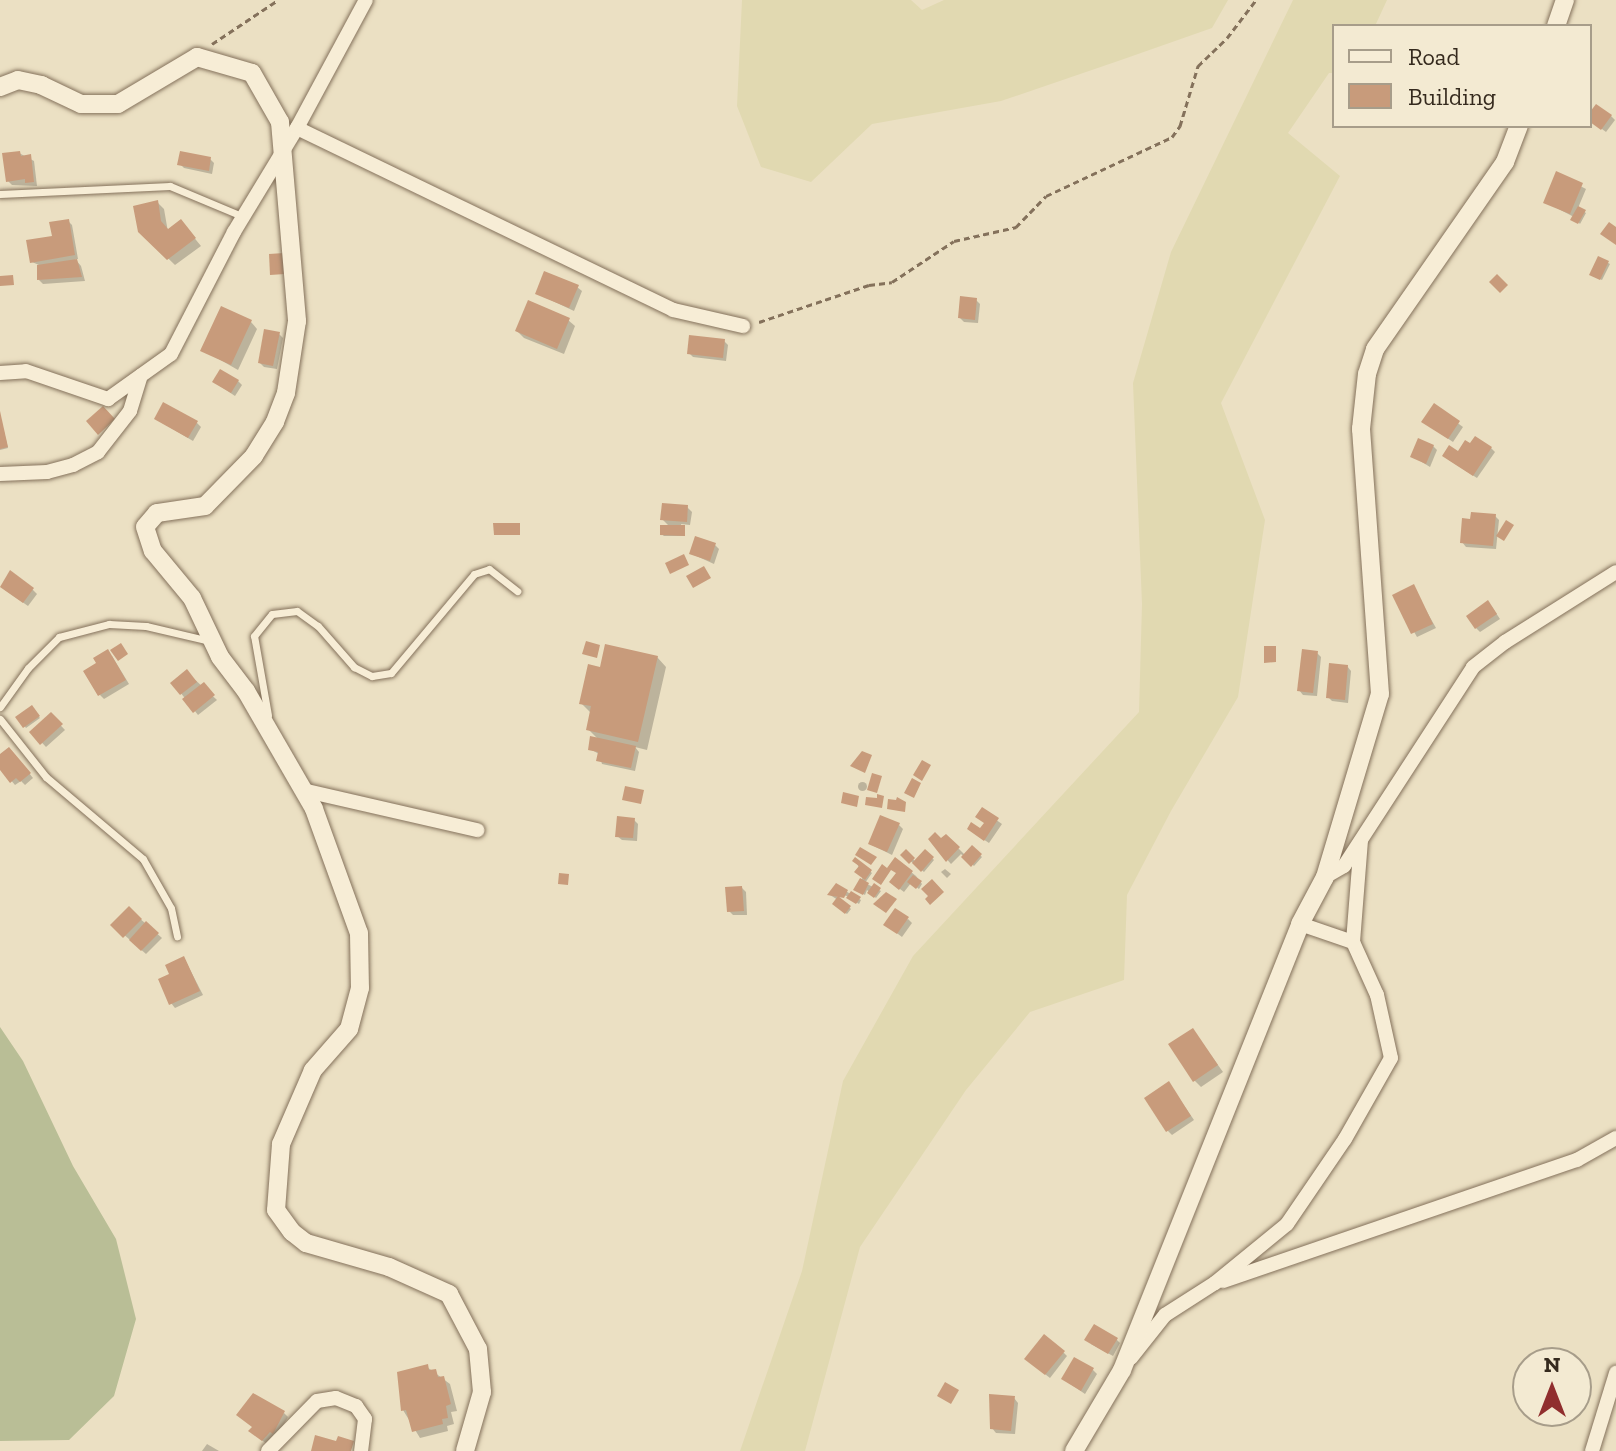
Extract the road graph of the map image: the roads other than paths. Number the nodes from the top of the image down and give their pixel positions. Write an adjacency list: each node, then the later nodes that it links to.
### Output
1 (366, 0): 5 (street)
2 (1565, 0): 3 (street)
3 (1557, 24)
4 (0, 87): 7 (street)
5 (297, 128): 7 (street); 10 (street)
6 (1518, 128): 23 (street)
7 (283, 152): 9 (street); 16 (street)
8 (0, 194): 9 (lane)
9 (244, 217): 12 (street)
10 (743, 326)
11 (0, 373): 12 (street)
12 (141, 376): 13 (street)
13 (0, 474)
14 (1616, 572): 22 (street)
15 (517, 591): 19 (lane)
16 (213, 641): 17 (lane); 19 (street)
17 (0, 707)
18 (0, 719): 25 (lane)
19 (273, 740): 20 (street)
20 (302, 790): 21 (street); 33 (street)
21 (477, 830)
22 (1361, 841): 23 (street); 26 (street)
23 (1325, 877): 24 (street)
24 (1300, 924): 26 (street); 29 (street)
25 (177, 936)
26 (1353, 942): 28 (street)
27 (1616, 1138): 28 (street)
28 (1215, 1283): 29 (street)
29 (1122, 1370): 34 (street)
30 (1616, 1373): 35 (street)
31 (268, 1451): 32 (street)
32 (361, 1451)
33 (465, 1451)
34 (1074, 1451)
35 (1592, 1451)

